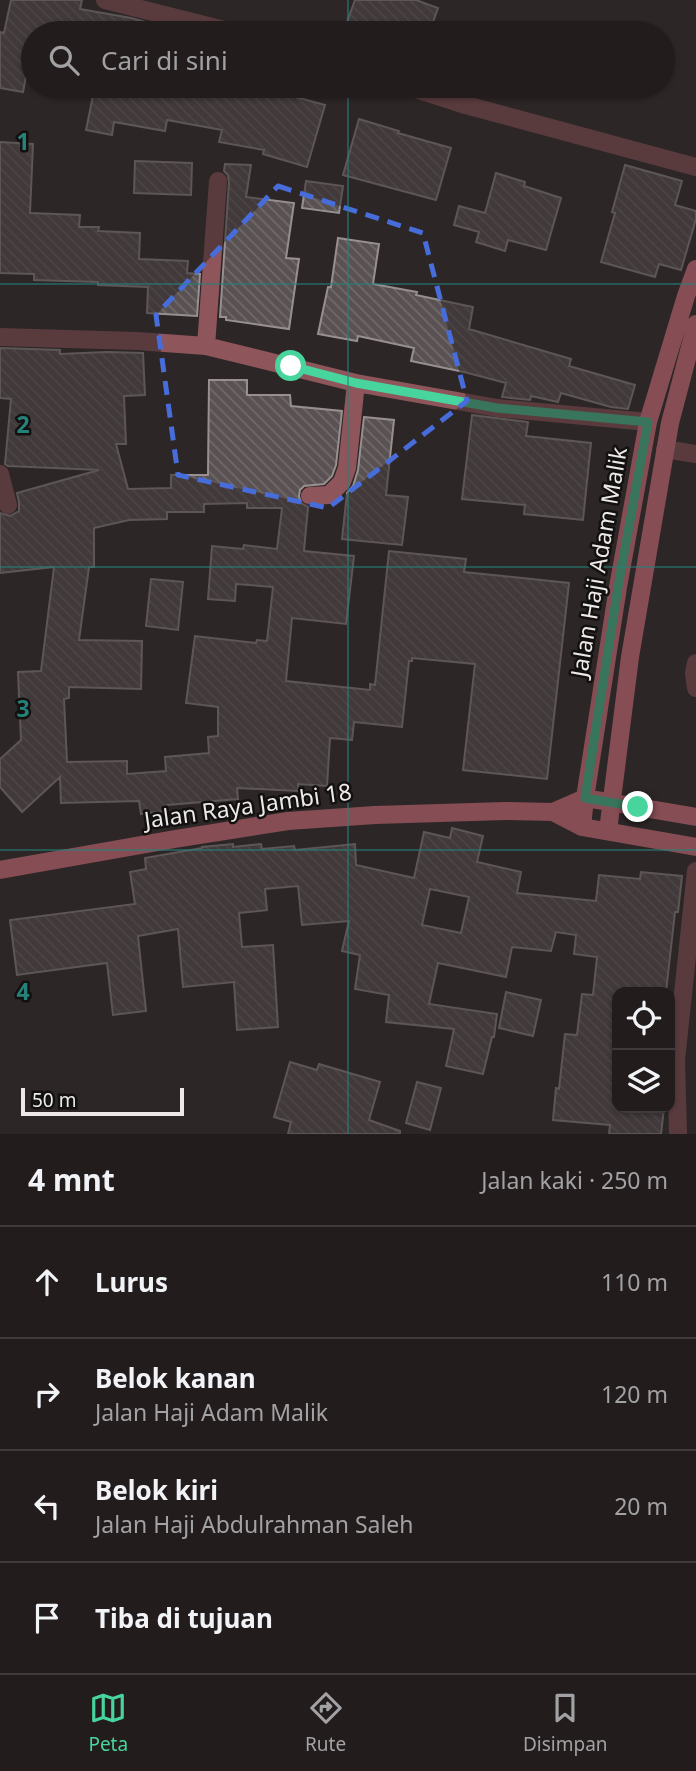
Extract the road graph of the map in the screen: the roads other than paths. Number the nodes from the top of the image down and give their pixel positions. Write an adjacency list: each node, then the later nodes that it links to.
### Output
1 (105, 0): 2 (street)
2 (188, 21)
3 (443, 98): 4 (street)
4 (696, 167)
5 (218, 181): 9 (street)
6 (696, 269): 11 (main road, Jalan Haji Adam Malik)
7 (696, 324): 12 (main road)
8 (0, 337): 9 (street)
9 (206, 346): 10 (street)
10 (356, 383): 11 (street); 15 (street)
11 (648, 422): 19 (main road, Jalan Haji Adam Malik)
12 (665, 449): 13 (street); 20 (main road)
13 (696, 454)
14 (0, 474): 16 (street)
15 (310, 496)
16 (8, 505)
17 (696, 663): 18 (street)
18 (696, 688)
19 (585, 798): 20 (main road); 21 (main road); 23 (main road, Jalan Haji Adam Malik)
20 (611, 802): 22 (main road); 24 (main road)
21 (553, 812): 23 (main road); 26 (main road, Jalan Raya Jambi 18)
22 (696, 817)
23 (582, 827): 24 (main road)
24 (608, 831): 25 (main road)
25 (696, 847)
26 (6, 869)
27 (696, 871): 28 (street)
28 (677, 1134)

